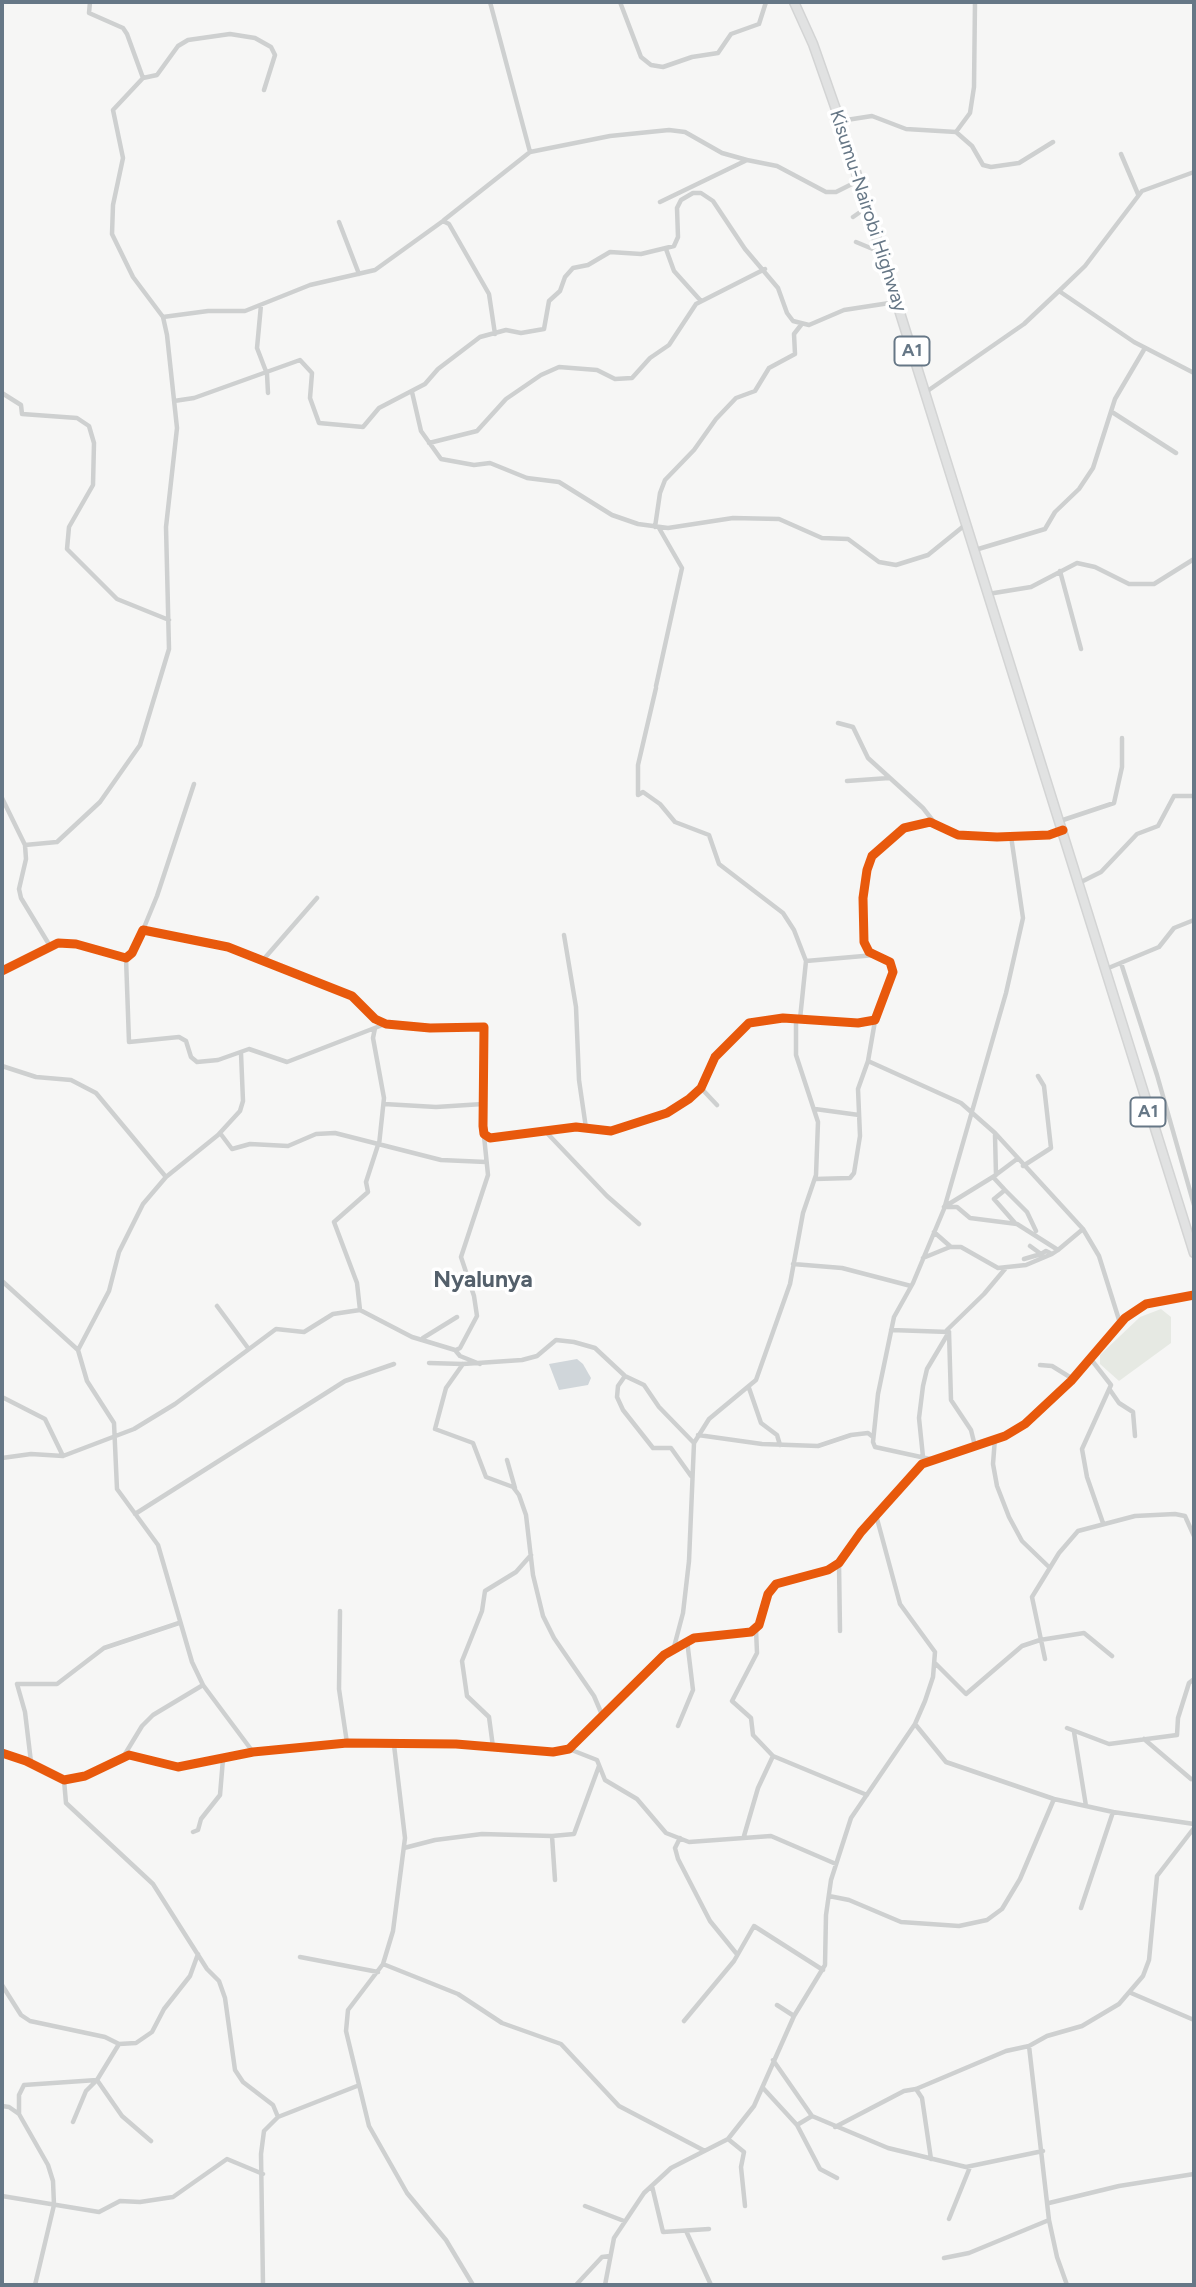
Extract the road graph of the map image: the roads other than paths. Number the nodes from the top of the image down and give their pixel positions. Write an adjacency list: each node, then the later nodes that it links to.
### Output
1 (90, 2): 7 (street)
2 (490, 2): 12 (street)
3 (620, 2): 4 (street)
4 (766, 2)
5 (794, 2): 9 (highway, Kisumu-Nairobi Highway / A1)
6 (975, 2): 10 (street)
7 (143, 78): 8 (street); 32 (street)
8 (264, 90)
9 (840, 121): 10 (street); 16 (highway, Kisumu-Nairobi Highway / A1)
10 (956, 132): 11 (street)
11 (1053, 142)
12 (530, 152): 14 (street); 21 (street)
13 (1121, 154): 17 (street)
14 (747, 160): 16 (street); 18 (street)
15 (1194, 172): 17 (street)
16 (859, 181): 19 (highway, Kisumu-Nairobi Highway / A1)
17 (1138, 194): 28 (street)
18 (660, 202)
19 (867, 207): 20 (street); 25 (highway, Kisumu-Nairobi Highway / A1)
20 (853, 217)
21 (443, 221): 27 (street); 34 (street)
22 (339, 222): 27 (street)
23 (856, 242): 25 (street)
24 (666, 249): 26 (street); 29 (street); 34 (street)
25 (881, 252): 30 (highway, Kisumu-Nairobi Highway / A1)
26 (765, 269): 29 (street); 33 (street)
27 (359, 274): 31 (street)
28 (1059, 291): 35 (street); 41 (street)
29 (701, 301): 44 (street)
30 (896, 302): 33 (street); 41 (highway, Kisumu-Nairobi Highway / A1)
31 (261, 305): 32 (street); 37 (street)
32 (163, 317): 42 (street)
33 (801, 325): 47 (street)
34 (495, 334): 38 (street)
35 (1145, 348): 36 (street); 43 (street)
36 (1194, 373)
37 (267, 374): 38 (street); 40 (street); 42 (street)
38 (412, 392): 44 (street)
39 (2, 393): 52 (street)
40 (268, 393)
41 (925, 393): 46 (highway, Kisumu-Nairobi Highway / A1)
42 (174, 401): 52 (street)
43 (1112, 412): 45 (street); 48 (street)
44 (429, 443): 47 (street)
45 (1176, 453)
46 (966, 524): 47 (street); 48 (highway, Kisumu-Nairobi Highway / A1)
47 (657, 528): 74 (street)
48 (974, 550): 51 (highway, Kisumu-Nairobi Highway / A1)
49 (1194, 559): 50 (street)
50 (1060, 571): 51 (street); 53 (street)
51 (988, 594): 61 (highway, Kisumu-Nairobi Highway / A1)
52 (169, 620): 64 (street)
53 (1081, 649)
54 (838, 723): 56 (street)
55 (1122, 738): 61 (street)
56 (890, 778): 57 (street); 62 (street)
57 (847, 781)
58 (194, 784): 68 (street)
59 (1194, 796): 65 (street)
60 (2, 798): 64 (street)
61 (1062, 826): 63 (street); 65 (highway, A1)
62 (940, 829): 63 (street); 71 (street)
63 (1011, 836): 91 (street)
64 (25, 845): 70 (street)
65 (1079, 883): 76 (highway, A1)
66 (317, 898): 73 (street)
67 (1194, 920): 75 (street)
68 (142, 930): 72 (street); 73 (street)
69 (564, 934): 93 (street)
70 (50, 946): 72 (street); 77 (street)
71 (875, 955): 74 (street); 79 (street)
72 (126, 958): 82 (street)
73 (263, 960): 80 (street)
74 (806, 961): 78 (street)
75 (1121, 963): 76 (street); 106 (street)
76 (1104, 970): 116 (highway, A1)
77 (2, 971)
78 (798, 1019): 79 (street); 86 (street); 90 (street)
79 (875, 1020): 83 (street)
80 (386, 1024): 81 (street); 88 (street)
81 (375, 1028): 82 (street); 87 (street)
82 (241, 1053): 95 (street)
83 (867, 1060): 91 (street); 92 (street)
84 (2, 1066): 103 (street)
85 (1038, 1076): 101 (street)
86 (701, 1088): 89 (street); 93 (street)
87 (384, 1104): 88 (street); 98 (street)
88 (483, 1104): 97 (street)
89 (717, 1105)
90 (815, 1109): 92 (street); 104 (street)
91 (971, 1110): 96 (street); 107 (street)
92 (859, 1115): 104 (street)
93 (586, 1128): 94 (street)
94 (546, 1132): 97 (street); 108 (street)
95 (220, 1133): 98 (street); 103 (street)
96 (995, 1133): 99 (street); 102 (street)
97 (484, 1134): 100 (street)
98 (379, 1145): 100 (street); 127 (street)
99 (1017, 1159): 101 (street); 102 (street)
100 (486, 1162): 135 (street)
101 (1023, 1166): 110 (street)
102 (995, 1176): 105 (street); 107 (street)
103 (166, 1177): 134 (street)
104 (815, 1180): 121 (street)
105 (1005, 1190): 109 (street); 112 (street)
106 (1194, 1205)
107 (944, 1207): 109 (street); 111 (street)
108 (639, 1224)
109 (1017, 1224): 112 (street)
110 (1083, 1229): 115 (street); 129 (street)
111 (934, 1232): 114 (street); 119 (street)
112 (1039, 1235): 115 (street)
113 (1030, 1246): 117 (street)
114 (951, 1247): 119 (street); 122 (street)
115 (1058, 1250): 118 (street)
116 (1194, 1253)
117 (1041, 1254): 118 (street); 120 (street)
118 (1052, 1254): 122 (street)
119 (923, 1258): 124 (street)
120 (1024, 1259)
121 (793, 1264): 124 (street); 144 (street)
122 (1004, 1269): 131 (street)
123 (2, 1281): 134 (street)
124 (911, 1286): 130 (street)
125 (1194, 1295): 129 (street)
126 (216, 1306): 133 (street)
127 (360, 1310): 132 (street); 133 (street)
128 (457, 1317): 132 (street)
129 (1120, 1323): 136 (street)
130 (891, 1330): 131 (street); 150 (street)
131 (948, 1331): 154 (street); 156 (street)
132 (422, 1338): 135 (street)
133 (248, 1348): 148 (street)
134 (78, 1350): 148 (street)
135 (455, 1350): 140 (street)
136 (1090, 1358): 143 (street); 145 (street)
137 (429, 1363): 139 (street)
138 (394, 1364): 162 (street)
139 (463, 1364): 140 (street); 161 (street)
140 (480, 1364): 142 (street)
141 (1040, 1365): 143 (street)
142 (625, 1376): 152 (street); 160 (street)
143 (1073, 1379): 151 (street)
144 (749, 1388): 147 (street); 153 (street)
145 (1110, 1391): 149 (street); 164 (street)
146 (2, 1397): 155 (street)
147 (698, 1435): 152 (street); 153 (street)
148 (114, 1436): 155 (street); 162 (street)
149 (1135, 1436)
150 (873, 1437): 153 (street); 156 (street)
151 (995, 1438): 154 (street); 168 (street)
152 (694, 1443): 160 (street)
153 (780, 1445)
154 (975, 1447): 158 (street)
155 (62, 1456): 157 (street)
156 (923, 1457): 158 (street)
157 (2, 1458)
158 (932, 1459): 163 (street)
159 (507, 1460): 161 (street)
160 (691, 1477): 175 (street)
161 (515, 1489): 166 (street)
162 (135, 1514): 170 (street)
163 (876, 1514): 167 (street); 178 (street)
164 (1103, 1523): 165 (street); 168 (street)
165 (1194, 1536)
166 (531, 1554): 181 (street); 189 (street)
167 (839, 1563): 171 (street); 172 (street)
168 (1050, 1569): 174 (street)
169 (340, 1611): 187 (street)
170 (179, 1623): 180 (street); 196 (street)
171 (756, 1629): 173 (street); 194 (street)
172 (840, 1632)
173 (688, 1640): 175 (street); 183 (street)
174 (1040, 1640): 176 (street); 177 (street); 178 (street)
175 (674, 1647): 181 (street)
176 (1112, 1656)
177 (1045, 1659)
178 (935, 1664): 182 (street)
179 (1194, 1679): 186 (street)
180 (203, 1685): 191 (street); 193 (street)
181 (603, 1717): 190 (street)
182 (915, 1724): 200 (street); 201 (street)
183 (678, 1726)
184 (1067, 1728): 185 (street)
185 (1074, 1732): 186 (street); 202 (street)
186 (1143, 1738): 198 (street)
187 (347, 1743): 188 (street); 191 (street)
188 (394, 1745): 189 (street); 209 (street)
189 (493, 1746): 190 (street)
190 (569, 1749): 197 (street)
191 (253, 1752): 195 (street)
192 (2, 1753): 196 (street)
193 (124, 1755): 195 (street); 199 (street)
194 (773, 1756): 200 (street); 207 (street)
195 (223, 1759): 205 (street)
196 (31, 1763): 199 (street)
197 (599, 1766): 206 (street); 208 (street)
198 (1191, 1779)
199 (64, 1780): 214 (street)
200 (867, 1795): 210 (street)
201 (1054, 1799): 202 (street); 212 (street)
202 (1086, 1806): 203 (street)
203 (1113, 1812): 204 (street); 213 (street)
204 (1194, 1826): 221 (street)
205 (193, 1832)
206 (552, 1836): 209 (street); 211 (street)
207 (744, 1836): 208 (street); 210 (street)
208 (680, 1838): 215 (street)
209 (404, 1848): 217 (street)
210 (836, 1864): 212 (street)
211 (555, 1880)
212 (829, 1896): 218 (street)
213 (1081, 1908)
214 (197, 1950): 226 (street); 236 (street)
215 (736, 1953): 218 (street); 225 (street)
216 (300, 1957): 219 (street)
217 (383, 1964): 219 (street); 242 (street)
218 (823, 1970): 223 (street)
219 (378, 1972): 230 (street)
220 (2, 1985): 226 (street)
221 (1131, 1993): 224 (street); 227 (street)
222 (777, 2005): 223 (street)
223 (794, 2016): 228 (street)
224 (1194, 2020)
225 (684, 2021)
226 (119, 2044): 229 (street)
227 (1029, 2046): 232 (street); 243 (street)
228 (772, 2060): 231 (street); 235 (street)
229 (97, 2080): 234 (street); 237 (street); 241 (street)
230 (358, 2086): 236 (street); 264 (street)
231 (763, 2088): 238 (street); 240 (street)
232 (916, 2090): 239 (street); 244 (street)
233 (2, 2106): 234 (street)
234 (19, 2114): 252 (street)
235 (812, 2116): 238 (street); 239 (street)
236 (278, 2117): 246 (street)
237 (73, 2122)
238 (797, 2125): 248 (street)
239 (835, 2127): 244 (street)
240 (728, 2139): 242 (street); 254 (street)
241 (151, 2141)
242 (703, 2150): 249 (street)
243 (1044, 2151): 245 (street); 251 (street)
244 (932, 2160): 245 (street)
245 (971, 2166): 255 (street)
246 (263, 2174): 252 (street); 263 (street)
247 (1194, 2174): 251 (street)
248 (837, 2178)
249 (652, 2186): 257 (street); 259 (street)
250 (2, 2196): 252 (street)
251 (1049, 2203): 256 (street)
252 (54, 2205): 262 (street)
253 (585, 2206): 257 (street)
254 (745, 2206)
255 (949, 2219)
256 (1049, 2220): 261 (street); 268 (street)
257 (624, 2221): 260 (street)
258 (709, 2229): 259 (street)
259 (687, 2232): 267 (street)
260 (610, 2256): 265 (street); 266 (street)
261 (944, 2258)
262 (35, 2285)
263 (263, 2285)
264 (473, 2285)
265 (576, 2285)
266 (605, 2285)
267 (711, 2285)
268 (1067, 2285)

